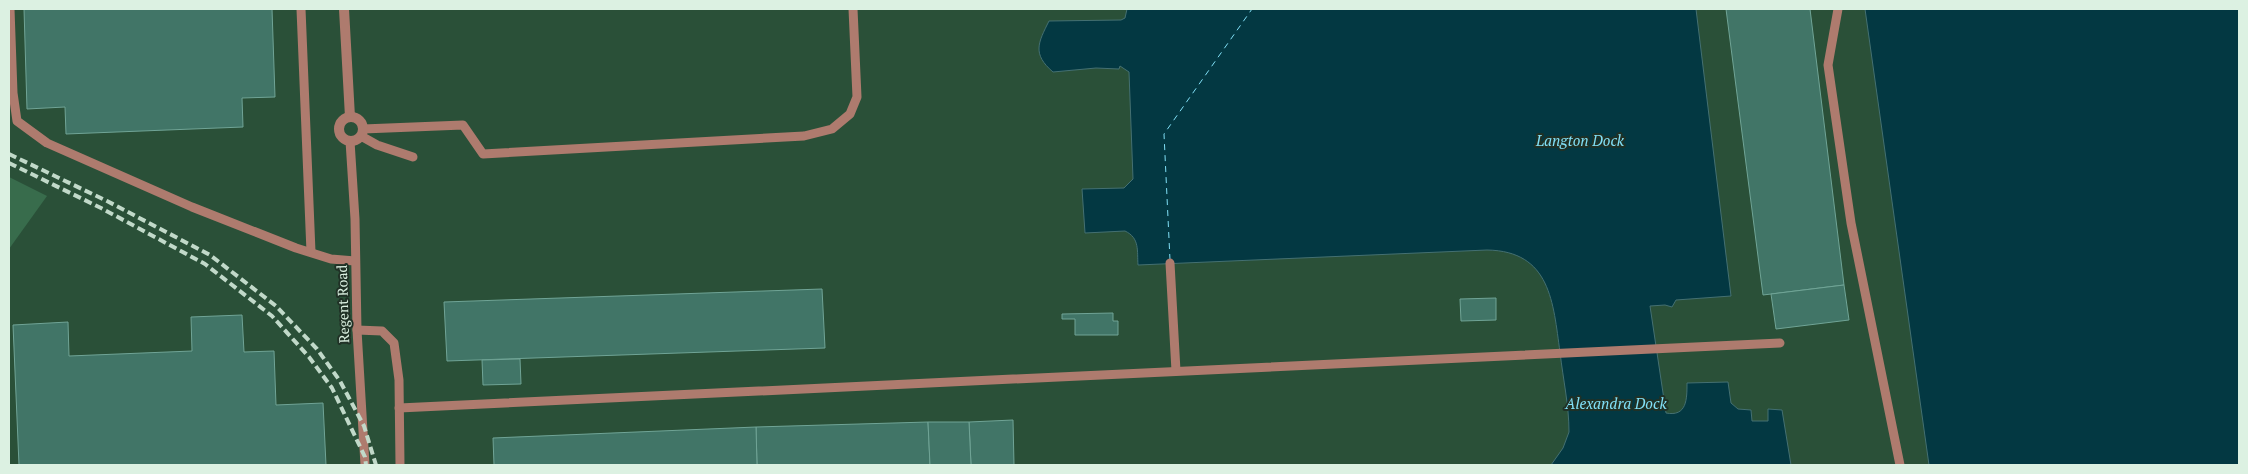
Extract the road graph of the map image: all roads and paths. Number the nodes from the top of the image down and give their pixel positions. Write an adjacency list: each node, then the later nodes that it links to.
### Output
1 (10, 9): 10 (lane)
2 (301, 9): 10 (lane)
3 (344, 9): 6 (street)
4 (853, 9): 7 (lane)
5 (1838, 9): 19 (lane)
6 (350, 117): 7 (street); 8 (street)
7 (362, 133): 8 (street); 9 (lane)
8 (350, 141): 11 (lane, Regent Road)
9 (412, 157)
10 (311, 252): 11 (lane)
11 (355, 261): 13 (lane, Regent Road)
12 (1170, 263): 15 (lane)
13 (357, 330): 16 (lane); 17 (lane, Regent Road)
14 (1780, 343): 15 (lane)
15 (1176, 370): 16 (lane)
16 (399, 408): 18 (lane)
17 (365, 465)
18 (400, 465)
19 (1900, 465)

